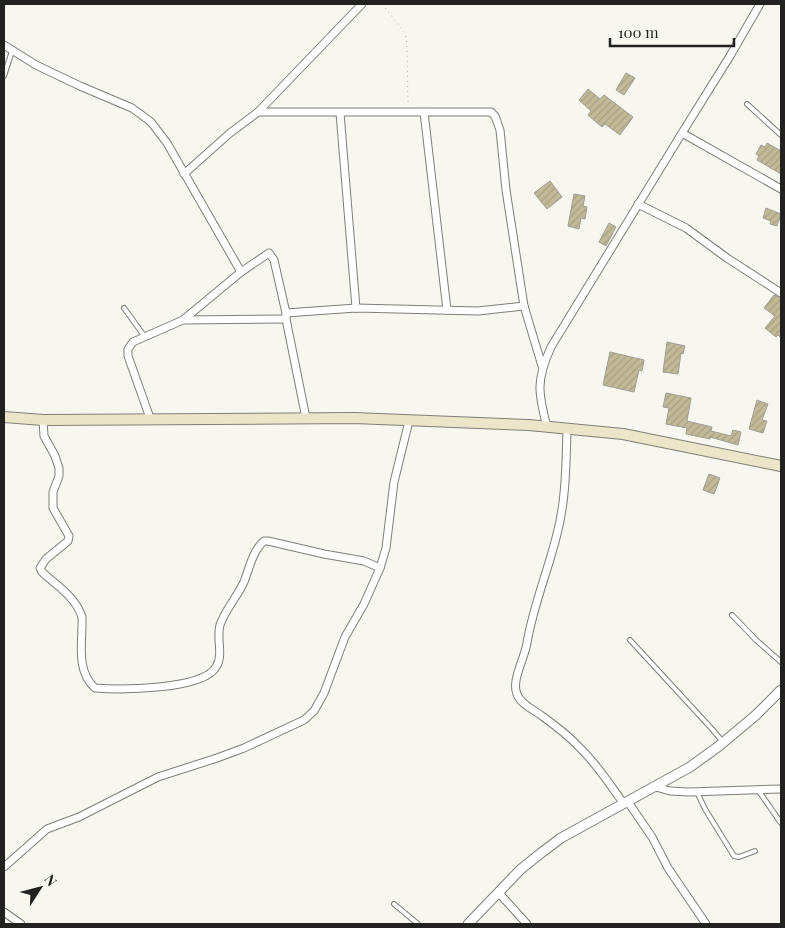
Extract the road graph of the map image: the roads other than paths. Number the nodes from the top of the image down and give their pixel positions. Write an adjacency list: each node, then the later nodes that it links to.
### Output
1 (362, 4): 7 (street)
2 (760, 4): 10 (street)
3 (4, 45): 4 (street)
4 (12, 50): 5 (lane); 12 (street)
5 (4, 76)
6 (747, 104): 11 (lane)
7 (258, 112): 9 (street); 12 (street)
8 (424, 112): 9 (street); 17 (street); 20 (street)
9 (340, 113): 19 (street)
10 (682, 133): 13 (street); 14 (street)
11 (781, 135)
12 (184, 174): 15 (street)
13 (781, 189)
14 (638, 204): 16 (street); 24 (street)
15 (241, 272): 21 (street); 22 (street)
16 (781, 293)
17 (524, 306): 20 (street); 24 (street)
18 (124, 308): 23 (lane)
19 (356, 308): 20 (street); 21 (street)
20 (447, 310)
21 (286, 316): 22 (street); 27 (street)
22 (183, 320): 23 (street)
23 (145, 338): 26 (street)
24 (542, 366): 30 (street)
25 (4, 418): 28 (main road)
26 (150, 418): 27 (main road); 28 (main road)
27 (306, 418): 29 (main road)
28 (44, 420): 33 (street)
29 (409, 420): 30 (main road); 33 (street)
30 (548, 427): 31 (main road)
31 (567, 429): 32 (main road); 43 (street)
32 (781, 466)
33 (380, 568): 46 (street)
34 (732, 615): 36 (lane)
35 (630, 640): 38 (lane)
36 (781, 662)
37 (781, 690): 38 (street)
38 (723, 742): 39 (street)
39 (656, 787): 42 (street); 43 (street)
40 (781, 789): 41 (street)
41 (758, 790): 42 (street); 44 (lane)
42 (697, 792): 45 (lane)
43 (626, 803): 47 (street); 54 (street)
44 (781, 823)
45 (755, 851)
46 (4, 867)
47 (498, 892): 52 (street); 53 (street)
48 (394, 904): 51 (lane)
49 (4, 912): 50 (street)
50 (21, 924)
51 (418, 924)
52 (468, 924)
53 (527, 924)
54 (706, 924)

